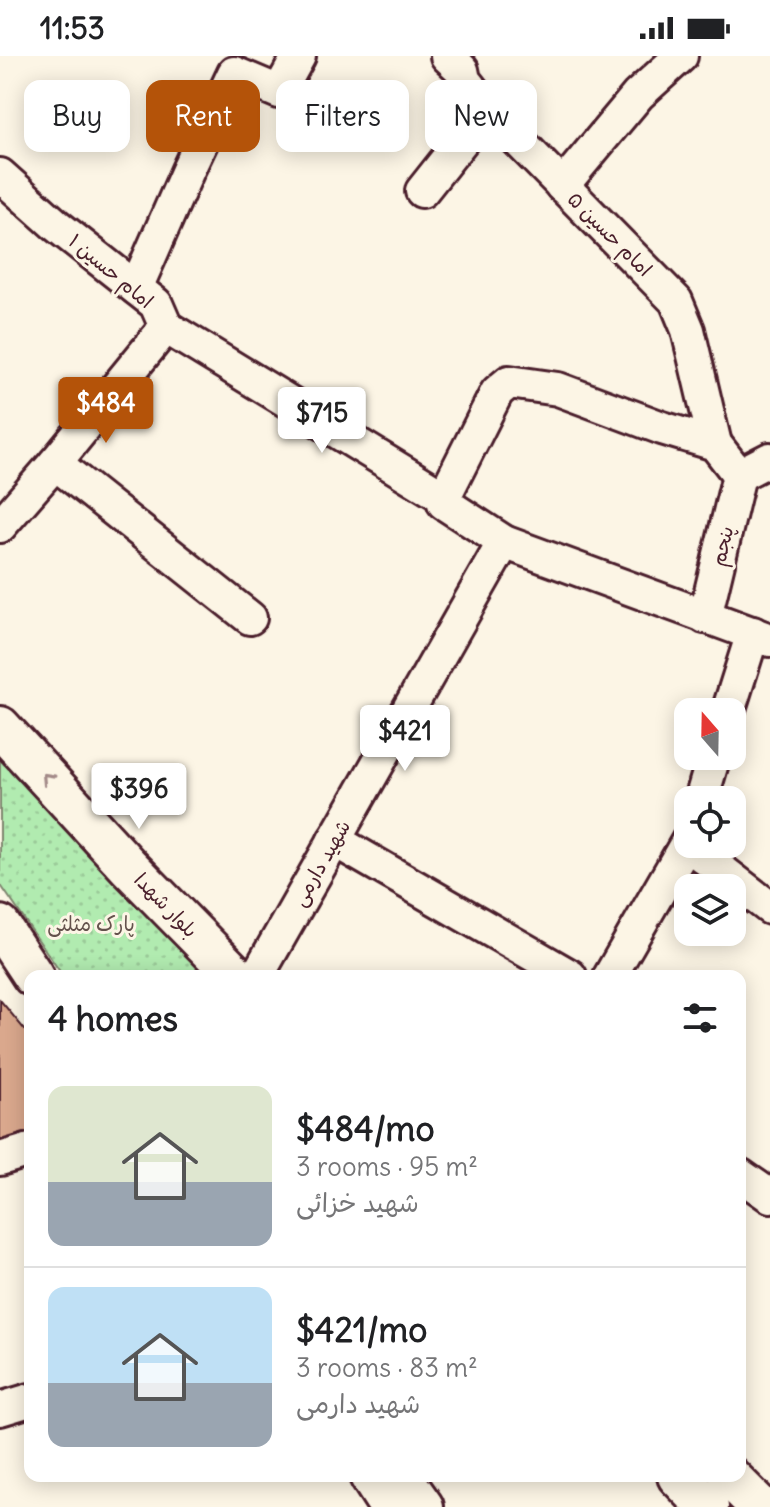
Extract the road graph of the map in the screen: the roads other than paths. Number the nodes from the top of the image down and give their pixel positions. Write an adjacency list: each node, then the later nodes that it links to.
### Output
1 (299, 56): 3 (street)
2 (681, 56): 7 (street)
3 (225, 65): 9 (street)
4 (453, 152): 8 (street)
5 (529, 152): 7 (street, امام حسین ۵)
6 (0, 175): 9 (street, امام حسین ۱)
7 (562, 186): 11 (street, امام حسین ۵)
8 (422, 191)
9 (136, 288): 10 (street, امام حسین ۱)
10 (166, 327): 13 (street); 15 (street, امام حسین ۱)
11 (715, 444): 14 (street); 15 (street)
12 (770, 459): 14 (street)
13 (55, 463): 16 (street); 19 (street)
14 (739, 475): 18 (street, پنجم)
15 (444, 497): 17 (street, امام حسین ۱)
16 (0, 526)
17 (504, 542): 18 (street, امام حسین ۱); 23 (street, شهید دارمی)
18 (705, 617): 20 (street, امام حسین ۱)
19 (250, 618)
20 (762, 636): 21 (street)
21 (734, 698)
22 (0, 727): 29 (main road, بلوار شهدا, one-way to 22)
23 (334, 840): 30 (street, شهید دارمی); 31 (street)
24 (679, 858): 32 (street)
25 (708, 858): 26 (street)
26 (770, 908)
27 (0, 926): 28 (main road)
28 (29, 970)
29 (230, 970)
30 (260, 970)
31 (560, 970)
32 (613, 970)
33 (24, 1152): 34 (street)
34 (0, 1159)
35 (746, 1179): 36 (street)
36 (770, 1196)
37 (24, 1402): 38 (street)
38 (0, 1409)
39 (374, 1482): 43 (main road)
40 (405, 1482): 44 (main road)
41 (684, 1482): 45 (main road)
42 (735, 1482): 46 (main road)
43 (390, 1507)
44 (423, 1507)
45 (708, 1507)
46 (760, 1507)

